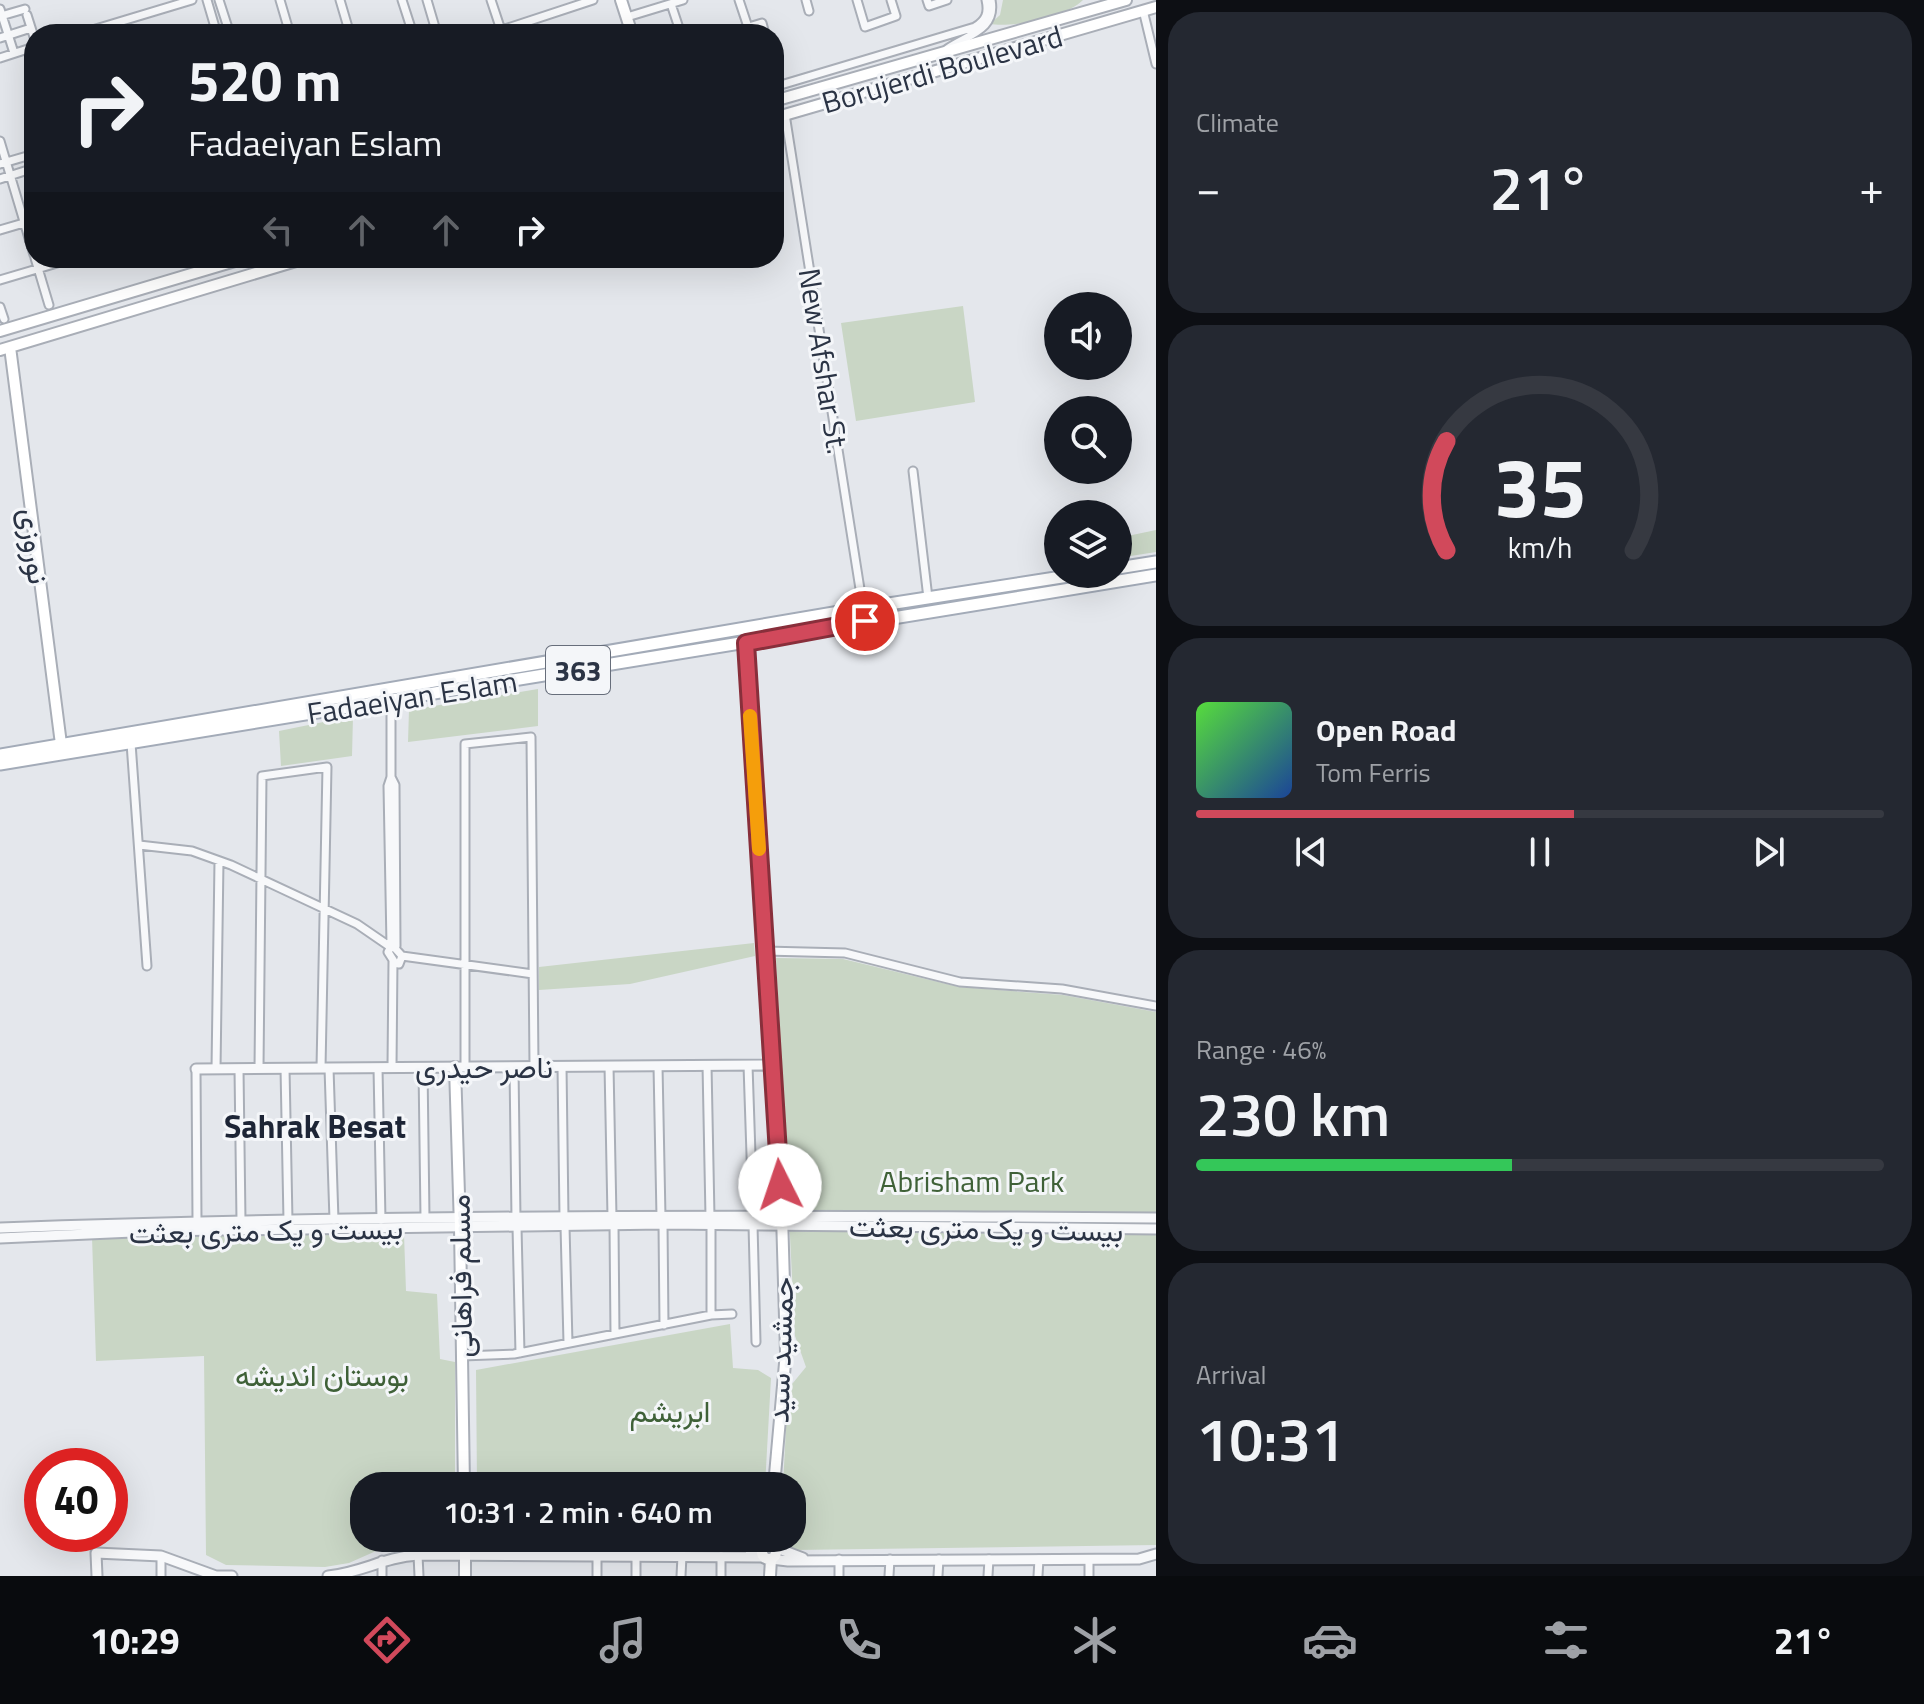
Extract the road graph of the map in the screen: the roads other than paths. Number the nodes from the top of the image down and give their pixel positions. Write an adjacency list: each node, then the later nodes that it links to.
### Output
1 (192, 0): 31 (street)
2 (207, 0): 32 (street)
3 (219, 0): 33 (street)
4 (280, 0): 34 (street)
5 (340, 0): 35 (street)
6 (402, 0): 36 (street)
7 (427, 0): 37 (street)
8 (491, 0): 38 (street)
9 (562, 0): 24 (street)
10 (593, 0): 24 (street)
11 (621, 0): 28 (main road)
12 (683, 0): 22 (street)
13 (739, 0): 42 (street)
14 (806, 0): 26 (street)
15 (857, 0): 16 (street)
16 (891, 0)
17 (927, 0): 18 (street)
18 (947, 0)
19 (988, 0): 46 (street); 50 (street)
20 (1087, 0): 29 (main road)
21 (1126, 0): 29 (main road, Borujerdi Boulevard)
22 (671, 4): 28 (street); 41 (street)
23 (1156, 7): 25 (main road, Borujerdi Boulevard)
24 (565, 9): 39 (street)
25 (1143, 10): 49 (street); 52 (main road, Borujerdi Boulevard)
26 (809, 11)
27 (1, 13): 30 (street); 44 (street)
28 (627, 17): 40 (main road)
29 (1064, 17): 46 (main road, Borujerdi Boulevard)
30 (30, 24)
31 (112, 24)
32 (214, 24)
33 (227, 24)
34 (287, 24)
35 (347, 24)
36 (410, 24)
37 (431, 24)
38 (499, 24)
39 (519, 24)
40 (629, 24)
41 (678, 24)
42 (747, 24)
43 (24, 30): 44 (street)
44 (4, 37): 47 (street)
45 (24, 50): 47 (street)
46 (943, 52): 51 (main road, Borujerdi Boulevard)
47 (14, 53): 48 (street)
48 (0, 58)
49 (1156, 64)
50 (784, 84)
51 (784, 98)
52 (784, 115)
53 (784, 140): 78 (street, New Afshar St.)
54 (0, 141): 56 (street)
55 (24, 157): 56 (street)
56 (3, 163): 58 (street)
57 (24, 171): 58 (street)
58 (10, 175): 59 (street); 60 (street)
59 (0, 179)
60 (24, 223): 61 (street)
61 (0, 230)
62 (41, 268): 65 (street)
63 (211, 268): 70 (main road)
64 (273, 268): 71 (main road)
65 (38, 269): 66 (street); 67 (street)
66 (0, 280)
67 (49, 305)
68 (0, 307): 69 (street)
69 (4, 319)
70 (0, 331)
71 (5, 348): 82 (main road, نوروزی)
72 (913, 471): 77 (street)
73 (1156, 562): 74 (main road)
74 (1132, 566)
75 (1156, 575): 79 (main road, Fadaeiyan Eslam / 363)
76 (1044, 580): 77 (main road, Fadaeiyan Eslam / 363)
77 (928, 598): 78 (main road, Fadaeiyan Eslam / 363)
78 (863, 608): 82 (main road, Fadaeiyan Eslam / 363)
79 (746, 643): 80 (main road, Fadaeiyan Eslam / 363); 90 (street)
80 (391, 701): 81 (main road, Fadaeiyan Eslam / 363); 89 (street)
81 (131, 743): 84 (main road, Fadaeiyan Eslam / 363); 85 (street)
82 (61, 744): 83 (main road, Fadaeiyan Eslam / 363)
83 (0, 755)
84 (0, 764)
85 (139, 845): 86 (street); 93 (street)
86 (219, 861): 87 (street); 113 (street)
87 (263, 880): 88 (street); 88 (street); 108 (street)
88 (326, 910): 89 (street); 110 (street)
89 (392, 946): 91 (street); 92 (street)
90 (765, 951): 96 (street); 99 (street)
91 (402, 956): 92 (street); 94 (street)
92 (393, 960): 104 (street)
93 (147, 966)
94 (465, 966): 95 (street); 95 (street); 106 (street)
95 (533, 974): 100 (street)
96 (1156, 1006)
97 (707, 1065): 98 (street, ناصر حیدری); 103 (street, ناصر حیدری); 126 (street)
98 (748, 1065): 99 (street, ناصر حیدری); 120 (street)
99 (772, 1065): 121 (street)
100 (534, 1066): 101 (street, ناصر حیدری); 107 (street, ناصر حیدری)
101 (562, 1066): 102 (street, ناصر حیدری); 127 (street)
102 (609, 1066): 103 (street, ناصر حیدری); 125 (street)
103 (658, 1066): 119 (street)
104 (392, 1067): 105 (street, ناصر حیدری); 111 (street, ناصر حیدری)
105 (423, 1067): 106 (street, ناصر حیدری); 115 (street)
106 (460, 1067): 107 (street, ناصر حیدری); 128 (main road, مسلم فراهانی)
107 (514, 1067): 129 (street)
108 (259, 1068): 109 (street, ناصر حیدری); 114 (street, ناصر حیدری)
109 (285, 1068): 110 (street, ناصر حیدری); 124 (street)
110 (325, 1068): 111 (street, ناصر حیدری); 117 (street)
111 (378, 1068): 118 (street)
112 (196, 1069): 113 (street, ناصر حیدری); 122 (street)
113 (216, 1069): 114 (street, ناصر حیدری)
114 (239, 1069): 123 (street)
115 (425, 1218): 118 (street, بیست و یک متری بعثت); 128 (street, بیست و یک متری بعثت)
116 (1156, 1218): 121 (street, بیست و یک متری بعثت)
117 (334, 1220): 118 (street, بیست و یک متری بعثت); 124 (street, بیست و یک متری بعثت)
118 (381, 1220)
119 (662, 1220): 125 (street, بیست و یک متری بعثت); 126 (street, بیست و یک متری بعثت); 135 (street)
120 (753, 1220): 121 (street, بیست و یک متری بعثت); 126 (street, بیست و یک متری بعثت); 137 (street)
121 (782, 1220): 131 (street, بیست و یک متری بعثت); 142 (main road, جمشید سید)
122 (197, 1221): 123 (street, بیست و یک متری بعثت); 130 (street, بیست و یک متری بعثت)
123 (241, 1221): 124 (street, بیست و یک متری بعثت)
124 (288, 1221)
125 (613, 1221): 127 (street, بیست و یک متری بعثت); 136 (street)
126 (710, 1221): 134 (street)
127 (565, 1222): 129 (street, بیست و یک متری بعثت); 138 (street)
128 (460, 1223): 129 (street, بیست و یک متری بعثت); 132 (street, بیست و یک متری بعثت); 140 (main road, مسلم فراهانی)
129 (516, 1223): 139 (street)
130 (0, 1228)
131 (1156, 1229)
132 (0, 1238)
133 (732, 1314): 134 (street)
134 (711, 1315): 135 (street)
135 (664, 1325): 136 (street)
136 (615, 1334): 138 (street)
137 (756, 1342)
138 (568, 1343): 139 (street)
139 (520, 1353): 140 (street)
140 (462, 1356): 141 (main road, مسلم فراهانی)
141 (464, 1472)
142 (775, 1472)
143 (761, 1552): 153 (street)
144 (769, 1552): 176 (main road)
145 (774, 1552): 154 (street)
146 (1156, 1554): 160 (street)
147 (418, 1555): 148 (street); 161 (street); 170 (street)
148 (465, 1555): 150 (street); 171 (main road)
149 (161, 1556): 164 (street); 165 (street); 166 (street)
150 (597, 1556): 151 (street); 172 (street)
151 (636, 1556): 152 (street); 173 (street)
152 (682, 1556): 153 (street); 174 (street)
153 (721, 1556): 175 (street)
154 (839, 1559): 155 (street); 177 (street)
155 (890, 1559): 156 (street); 178 (street)
156 (939, 1559): 157 (street); 179 (street)
157 (989, 1559): 158 (street); 180 (street)
158 (1039, 1559): 159 (street); 181 (street)
159 (1089, 1559): 160 (street); 182 (street)
160 (1139, 1559): 162 (street)
161 (382, 1560): 163 (street); 169 (street)
162 (1156, 1563)
163 (352, 1575): 168 (street)
164 (97, 1576)
165 (161, 1576)
166 (216, 1576): 167 (street)
167 (232, 1576)
168 (328, 1576)
169 (382, 1576)
170 (419, 1576)
171 (465, 1576)
172 (597, 1576)
173 (636, 1576)
174 (681, 1576)
175 (721, 1576)
176 (770, 1576)
177 (839, 1576)
178 (889, 1576)
179 (938, 1576)
180 (988, 1576)
181 (1038, 1576)
182 (1089, 1576)

